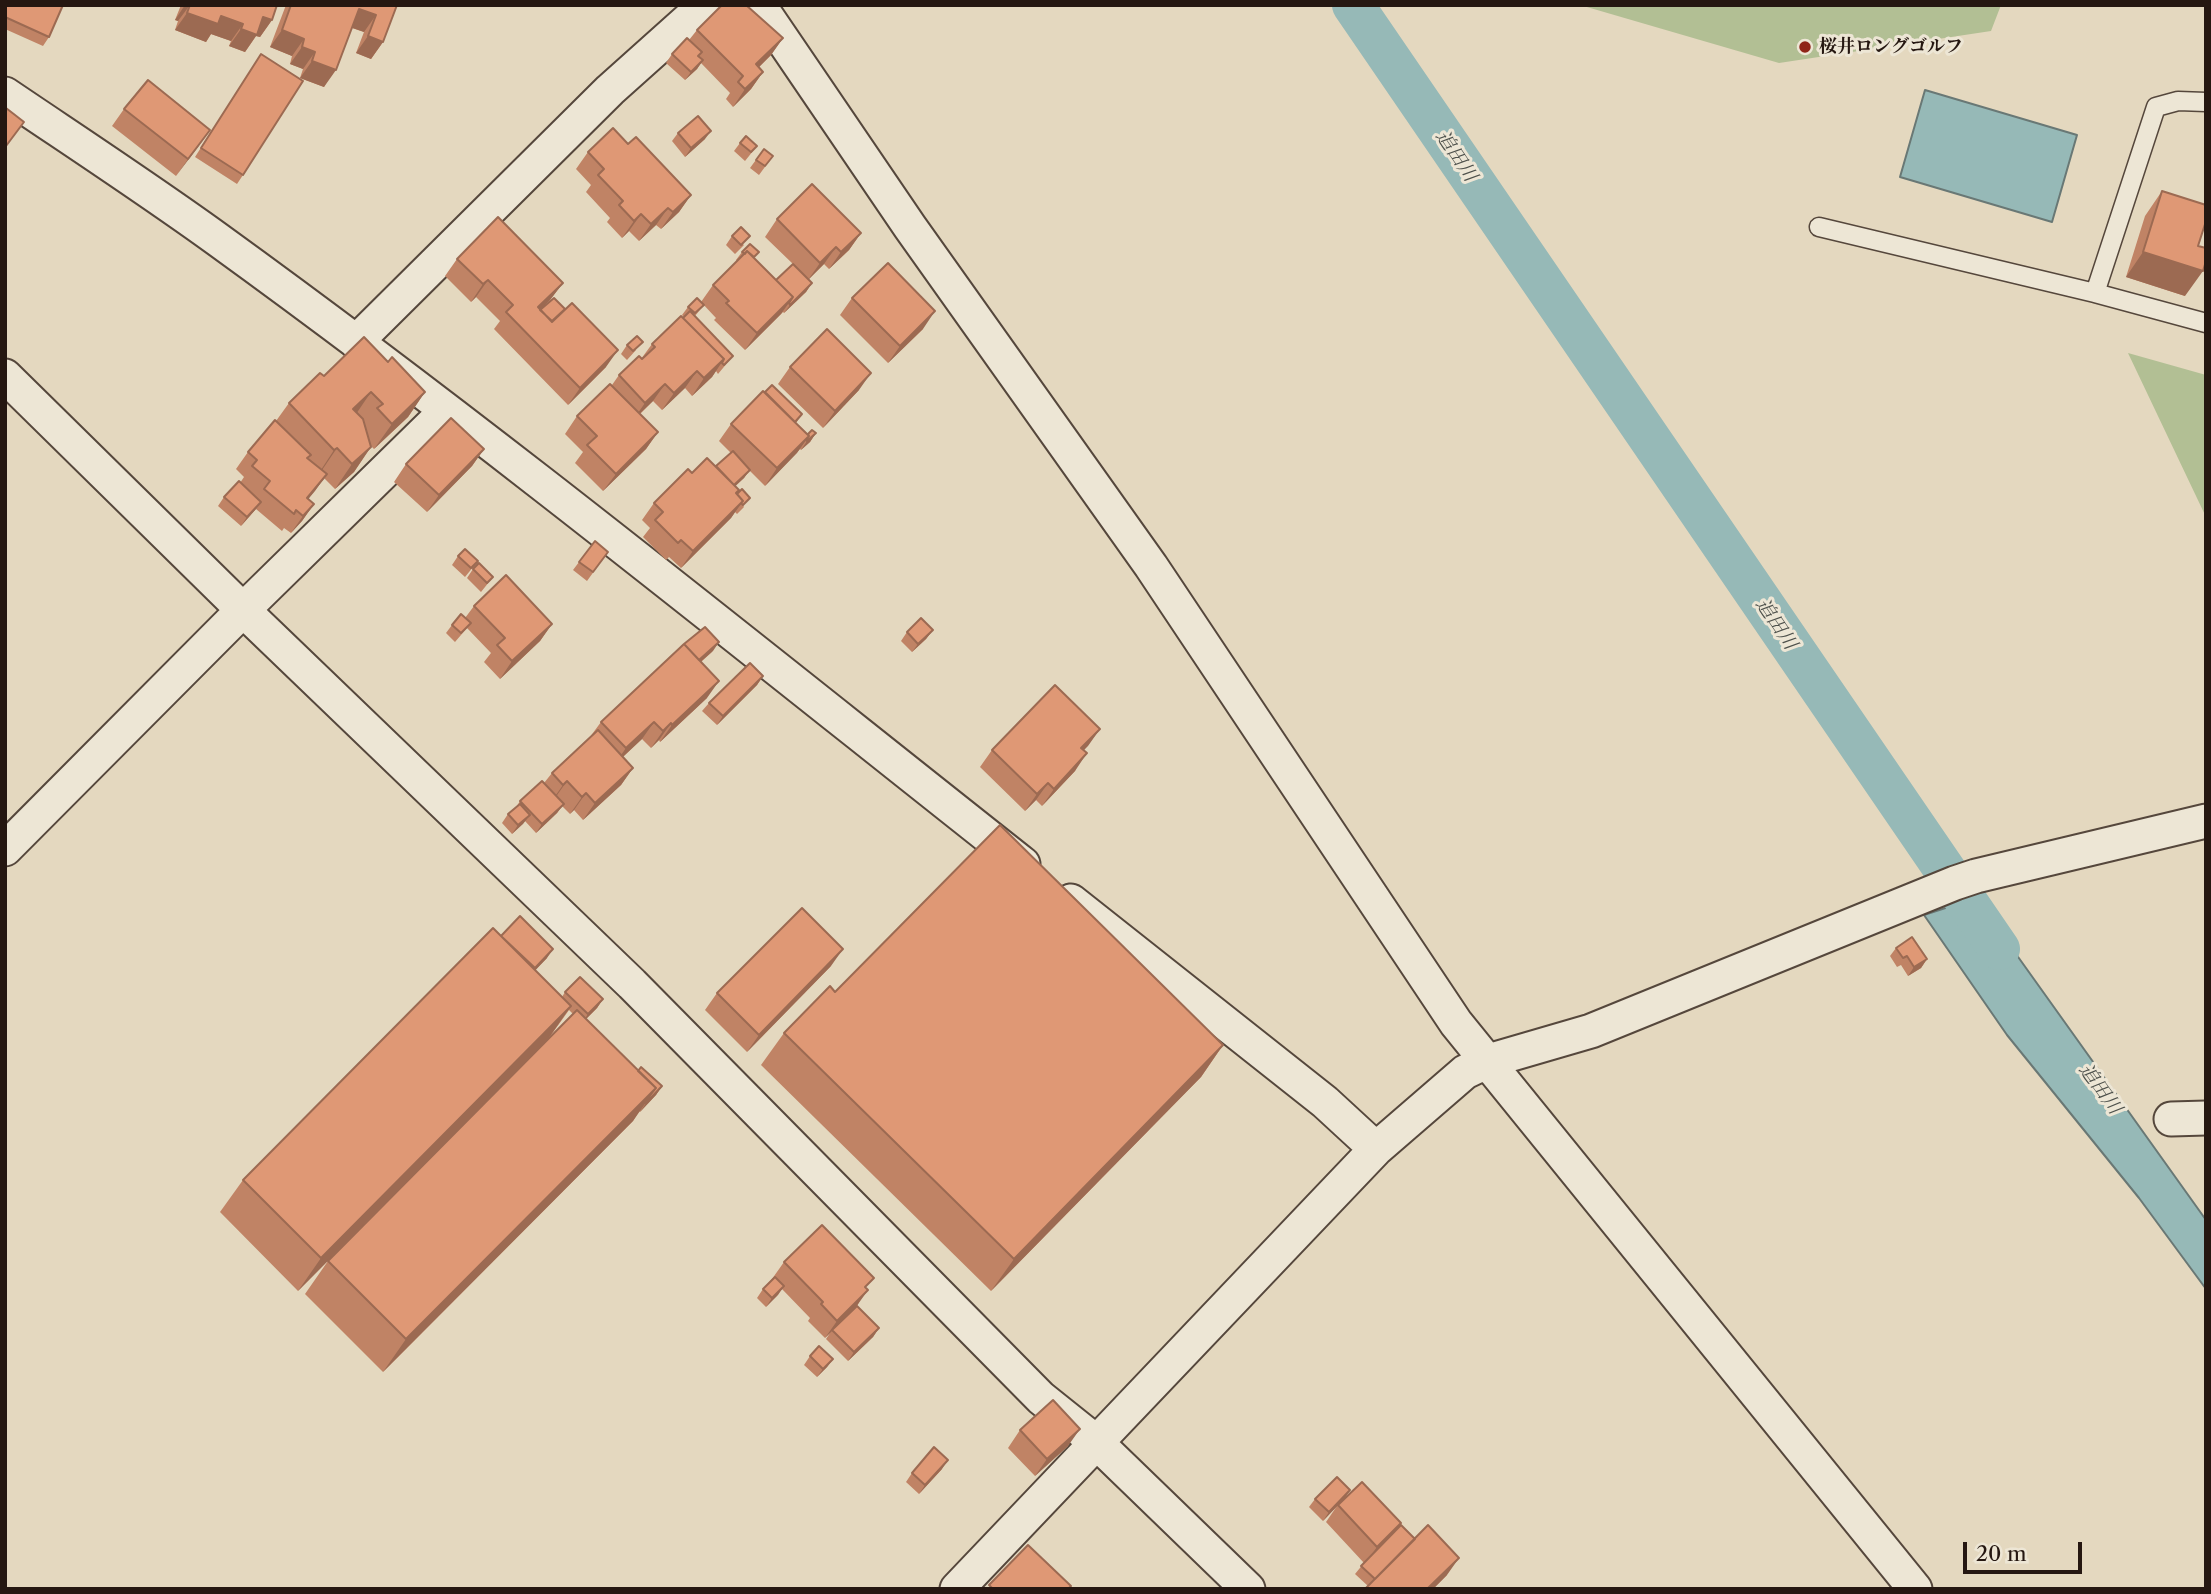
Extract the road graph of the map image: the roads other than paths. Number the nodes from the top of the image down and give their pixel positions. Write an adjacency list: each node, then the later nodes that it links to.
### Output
1 (705, 5): 8 (street)
2 (760, 5): 14 (street)
3 (5, 94): 8 (street)
4 (2206, 102): 6 (lane)
5 (1819, 228): 6 (lane)
6 (2095, 293): 7 (lane)
7 (2206, 323)
8 (356, 342): 10 (street)
9 (5, 376): 11 (street)
10 (446, 411): 11 (street); 17 (street)
11 (243, 610): 13 (street); 18 (street)
12 (2206, 821): 14 (street)
13 (5, 849)
14 (1488, 1061): 17 (street); 21 (street)
15 (2206, 1118): 16 (street)
16 (2171, 1119)
17 (1376, 1149): 18 (street)
18 (1096, 1442): 19 (street); 20 (street)
19 (957, 1589)
20 (1248, 1589)
21 (1915, 1589)

